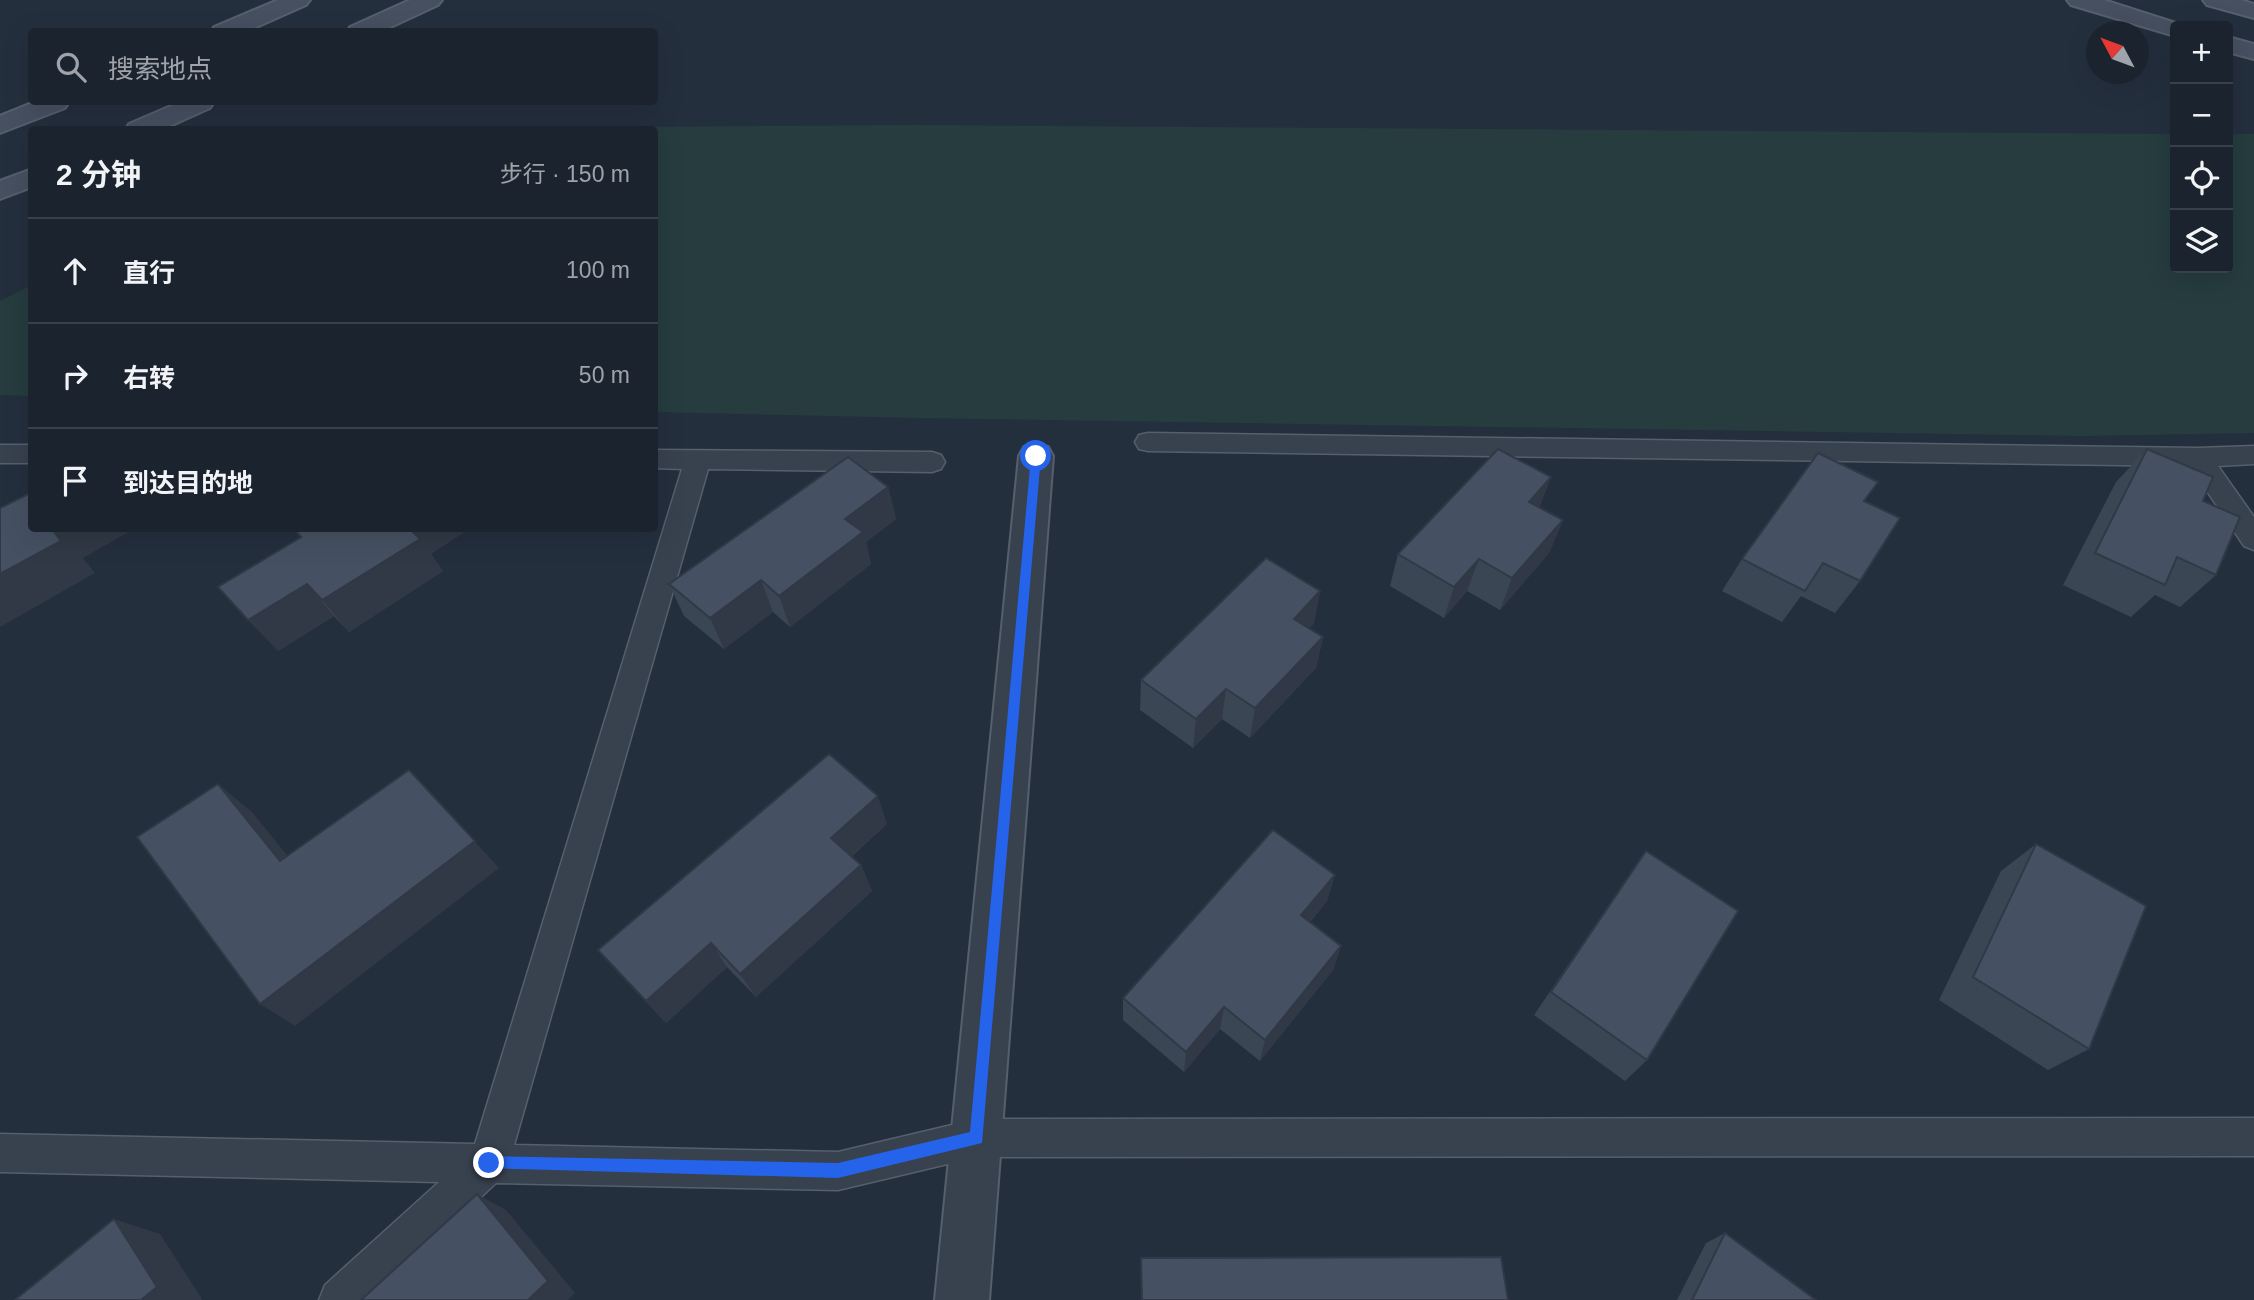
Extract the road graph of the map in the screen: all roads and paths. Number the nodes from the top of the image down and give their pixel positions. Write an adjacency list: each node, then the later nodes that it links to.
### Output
1 (298, 0): 7 (main road)
2 (430, 0): 8 (main road)
3 (2079, 0): 6 (main road)
4 (2215, 0): 5 (main road)
5 (2254, 11)
6 (2170, 27)
7 (232, 28)
8 (368, 28)
9 (2233, 46): 10 (main road)
10 (2254, 52)
11 (49, 105): 13 (main road)
12 (194, 105): 14 (main road)
13 (0, 125)
14 (147, 126)
15 (28, 179): 16 (main road)
16 (0, 191)
17 (1147, 442): 22 (lane)
18 (0, 454): 19 (lane)
19 (28, 454)
20 (2254, 455): 22 (lane)
21 (1036, 456): 28 (street)
22 (2198, 457): 26 (lane)
23 (658, 459): 24 (lane)
24 (698, 460): 25 (lane); 30 (lane)
25 (932, 462)
26 (2254, 539)
27 (2254, 1137): 28 (lane)
28 (977, 1138): 30 (lane); 32 (street)
29 (0, 1153): 30 (lane)
30 (489, 1163): 31 (lane)
31 (340, 1300)
32 (962, 1300)

